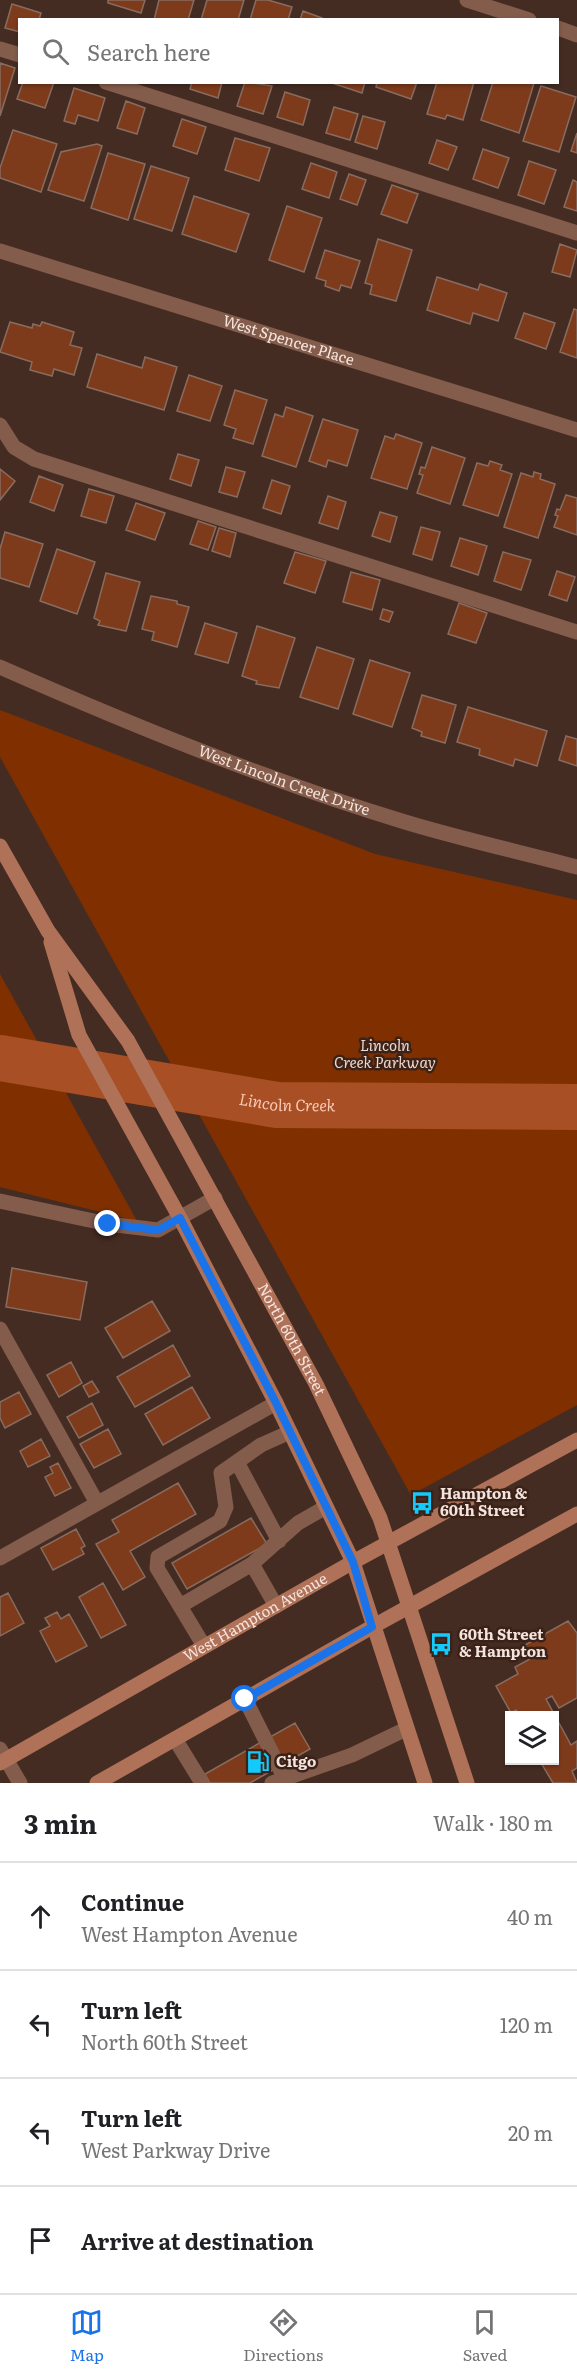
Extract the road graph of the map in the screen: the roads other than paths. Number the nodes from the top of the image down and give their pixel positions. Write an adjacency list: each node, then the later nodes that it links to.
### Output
1 (466, 0): 2 (street)
2 (523, 18)
3 (559, 28): 4 (street)
4 (577, 34)
5 (0, 49): 6 (street)
6 (18, 54)
7 (112, 84): 8 (street)
8 (577, 233)
9 (0, 251): 11 (street, West Spencer Place)
10 (0, 425): 12 (street)
11 (577, 430)
12 (577, 632)
13 (0, 667): 15 (street, West Lincoln Creek Drive)
14 (0, 846): 16 (main road, North 60th Street)
15 (577, 867)
16 (48, 930): 17 (main road, North 60th Street); 19 (main road, North 60th Street)
17 (215, 1198): 19 (street); 29 (main road, North 60th Street)
18 (0, 1201): 19 (street)
19 (180, 1218): 21 (main road, North 60th Street)
20 (0, 1329): 25 (street)
21 (276, 1403): 22 (main road, North 60th Street); 25 (street)
22 (290, 1432): 24 (street); 26 (main road, North 60th Street)
23 (577, 1440): 29 (main road, West Hampton Avenue)
24 (237, 1462): 28 (street); 34 (street)
25 (97, 1503): 30 (street)
26 (326, 1507): 28 (street); 31 (main road, North 60th Street)
27 (577, 1514): 35 (main road)
28 (279, 1540): 32 (street)
29 (388, 1543): 31 (main road, West Hampton Avenue); 35 (main road, North 60th Street)
30 (0, 1558)
31 (353, 1562): 33 (main road, West Hampton Avenue); 36 (main road, North 60th Street)
32 (252, 1564): 33 (street); 34 (street)
33 (276, 1605): 37 (main road, West Hampton Avenue)
34 (180, 1606): 37 (street)
35 (407, 1608): 36 (main road); 47 (main road, North 60th Street)
36 (372, 1627): 38 (main road); 39 (main road, North 60th Street)
37 (204, 1646): 41 (main road, West Hampton Avenue)
38 (245, 1699): 40 (main road); 42 (street)
39 (406, 1729): 42 (street); 46 (main road, North 60th Street)
40 (175, 1739): 44 (main road); 45 (street)
41 (2, 1757): 43 (street)
42 (278, 1780)
43 (20, 1783)
44 (97, 1783)
45 (202, 1783)
46 (425, 1783)
47 (467, 1783)

